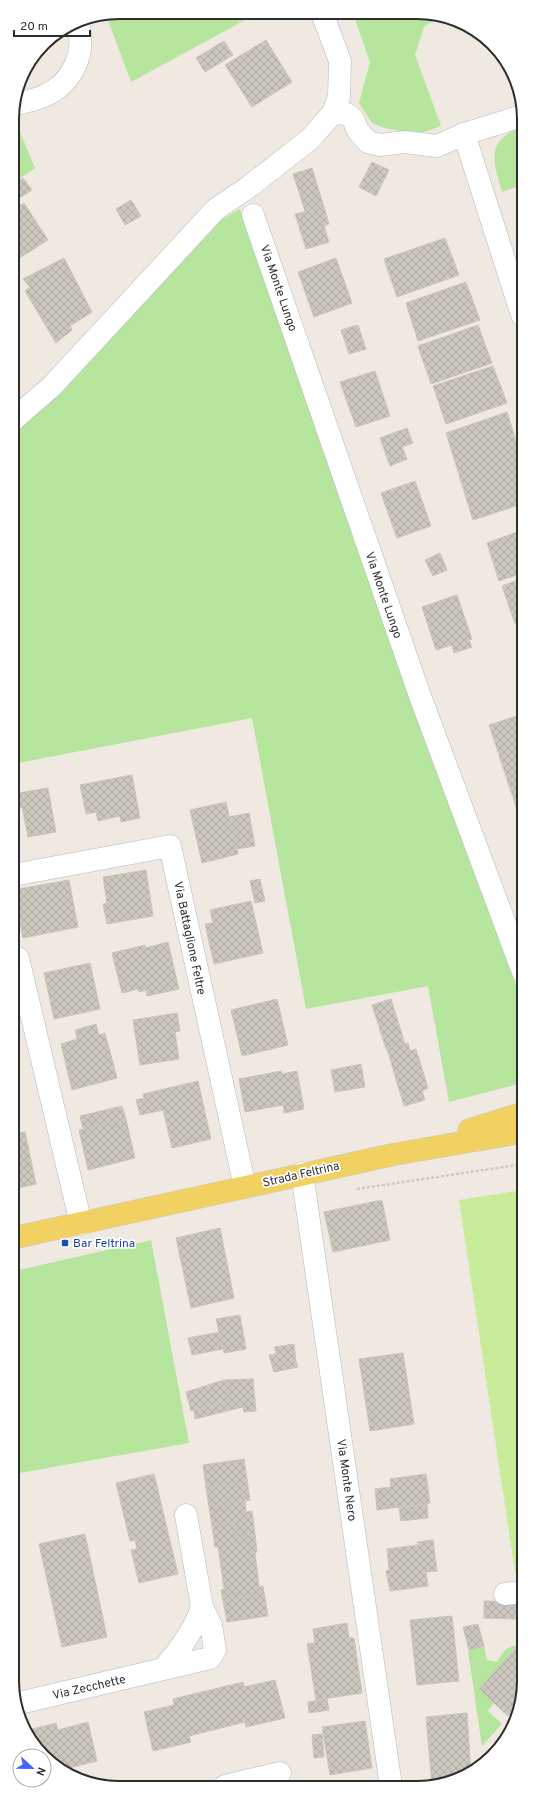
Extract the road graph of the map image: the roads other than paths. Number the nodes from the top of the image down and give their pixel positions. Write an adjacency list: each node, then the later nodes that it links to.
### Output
1 (324, 19): 4 (street)
2 (78, 28): 3 (street)
3 (20, 103)
4 (333, 113): 6 (street); 9 (street)
5 (517, 118): 6 (street)
6 (464, 134): 8 (street)
7 (253, 214): 11 (street, Via Monte Lungo)
8 (517, 299)
9 (19, 415)
10 (19, 874): 17 (street, Via Battaglione Feltre)
11 (517, 956)
12 (19, 962): 18 (street)
13 (517, 1115): 15 (main road)
14 (517, 1133): 15 (main road, Strada Feltrina)
15 (396, 1154): 16 (main road, Strada Feltrina)
16 (302, 1173): 17 (main road, Strada Feltrina); 26 (street, Via Monte Nero)
17 (245, 1187): 18 (main road, Strada Feltrina)
18 (81, 1224): 19 (main road, Strada Feltrina)
19 (19, 1237)
20 (186, 1515): 21 (street, Via Zecchette)
21 (202, 1607): 22 (street); 22 (street, Via Zecchette)
22 (163, 1669): 23 (street, Via Zecchette)
23 (21, 1702)
24 (280, 1773): 25 (street)
25 (246, 1781)
26 (390, 1781)

